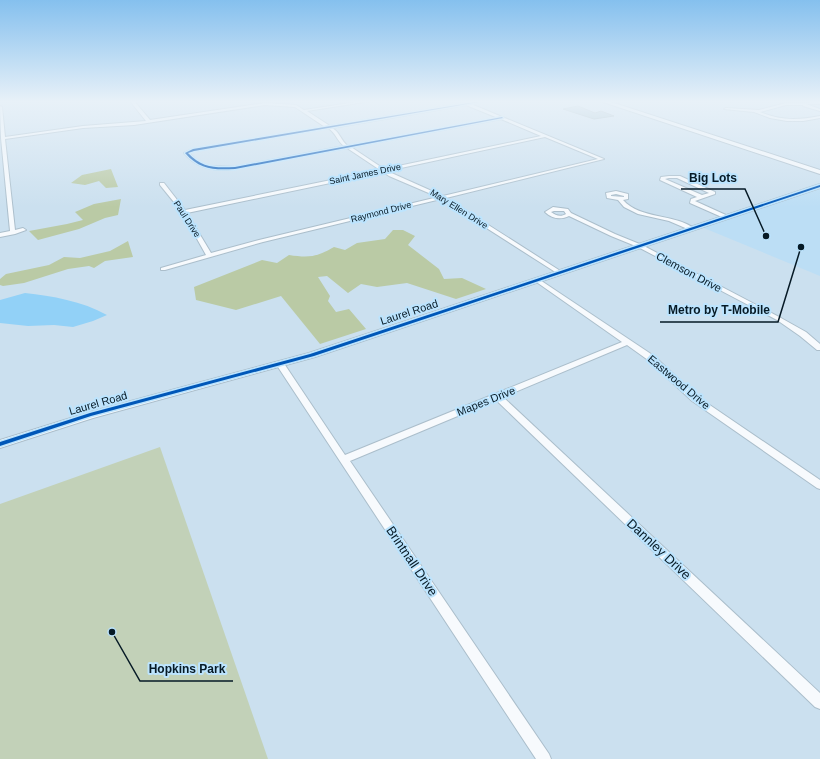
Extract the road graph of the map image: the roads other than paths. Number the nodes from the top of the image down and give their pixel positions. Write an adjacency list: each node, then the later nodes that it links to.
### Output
1 (14, 136): 8 (street, Mary Ellen Drive)
2 (275, 136): 9 (street)
3 (338, 136): 9 (street, Mary Ellen Drive)
4 (404, 136): 9 (street)
5 (544, 136): 10 (street, Saint James Drive)
6 (547, 136): 14 (street, Raymond Drive)
7 (712, 136): 11 (main road)
8 (3, 138): 22 (street)
9 (348, 147): 10 (street, Mary Ellen Drive)
10 (384, 170): 14 (street, Mary Ellen Drive); 17 (street, Saint James Drive)
11 (820, 172)
12 (162, 184): 17 (street, Paul Drive)
13 (820, 186): 19 (street, Laurel Road)
14 (441, 197): 25 (street, Raymond Drive); 27 (street, Mary Ellen Drive)
15 (702, 197): 15 (street); 19 (street)
16 (620, 199): 20 (street)
17 (184, 212): 25 (street, Paul Drive)
18 (569, 214): 24 (street, Clemson Drive)
19 (726, 218): 20 (street, Laurel Road)
20 (692, 229): 24 (street, Laurel Road)
21 (23, 230): 22 (street)
22 (13, 233): 23 (street)
23 (0, 236)
24 (640, 246): 27 (street, Laurel Road); 30 (street, Clemson Drive)
25 (210, 256): 26 (street, Raymond Drive)
26 (162, 268)
27 (560, 273): 28 (street, Laurel Road)
28 (537, 280): 29 (street, Eastwood Drive); 31 (street, Laurel Road)
29 (628, 342): 32 (street, Mapes Drive); 35 (street, Eastwood Drive)
30 (820, 348)
31 (280, 364): 33 (street, Laurel Road); 34 (street, Brintnall Drive)
32 (498, 396): 34 (street, Mapes Drive); 36 (street, Dannley Drive)
33 (0, 444)
34 (344, 459): 37 (street, Brintnall Drive)
35 (820, 485)
36 (820, 702)
37 (544, 759)

